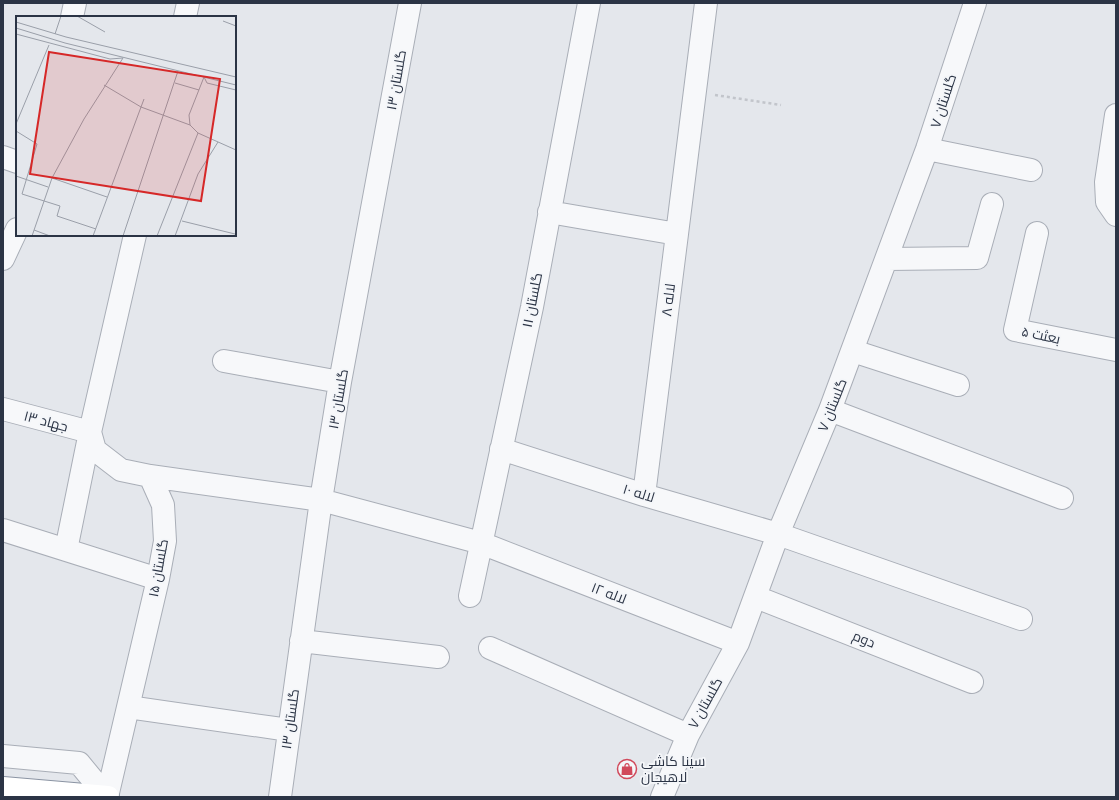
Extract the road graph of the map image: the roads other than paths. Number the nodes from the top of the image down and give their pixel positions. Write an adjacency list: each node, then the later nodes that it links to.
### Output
1 (75, 3): 7 (street)
2 (188, 3): 8 (street)
3 (410, 3): 26 (street, گلستان ۱۳)
4 (589, 3): 15 (street, گلستان ۱۱)
5 (706, 3): 19 (street, لاله ۸)
6 (975, 3): 10 (street, گلستان ۷)
7 (72, 16)
8 (185, 16)
9 (1116, 115): 16 (street)
10 (927, 149): 13 (street); 22 (street, گلستان ۷)
11 (3, 157): 12 (street)
12 (16, 162)
13 (1031, 170)
14 (992, 204): 22 (street)
15 (549, 212): 19 (street); 31 (street, گلستان ۱۱)
16 (1116, 215)
17 (16, 231): 21 (street)
18 (1037, 233): 23 (street, بعثت ۵)
19 (677, 234): 33 (street, لاله ۸)
20 (135, 236): 30 (street)
21 (3, 259)
22 (887, 260): 24 (street, گلستان ۷)
23 (1116, 350)
24 (853, 351): 27 (street); 29 (street, گلستان ۷)
25 (224, 361): 26 (street)
26 (340, 382): 35 (street, گلستان ۱۳)
27 (958, 385)
28 (3, 410): 30 (street, جهاد ۱۳)
29 (830, 410): 34 (street); 37 (street, گلستان ۷)
30 (90, 432): 32 (street); 39 (street)
31 (501, 449): 33 (street, لاله ۱۰); 38 (street, گلستان ۱۱)
32 (150, 476): 35 (street, لاله ۱۲); 40 (street, گلستان ۱۵)
33 (644, 495): 37 (street, لاله ۱۰)
34 (1062, 498)
35 (321, 500): 38 (street, لاله ۱۲); 44 (street, گلستان ۱۳)
36 (3, 530): 39 (street)
37 (778, 534): 42 (street, گلستان ۷); 43 (street, لاله ۱۰)
38 (481, 543): 41 (street, گلستان ۱۱); 45 (street, لاله ۱۲)
39 (66, 550): 40 (street)
40 (158, 579): 49 (street, گلستان ۱۵)
41 (470, 596)
42 (756, 597): 45 (street, گلستان ۷); 48 (street, دوم)
43 (1021, 619)
44 (302, 640): 47 (street); 50 (street, گلستان ۱۳)
45 (738, 643): 51 (street, گلستان ۷)
46 (490, 648): 51 (street)
47 (438, 657)
48 (972, 682)
49 (128, 707): 50 (street); 54 (street, گلستان ۱۵)
50 (289, 730): 55 (street, گلستان ۱۳)
51 (688, 735): 56 (street, گلستان ۷)
52 (3, 756): 54 (street)
53 (3, 788): 54 (highway)
54 (107, 797)
55 (280, 797)
56 (662, 797)

